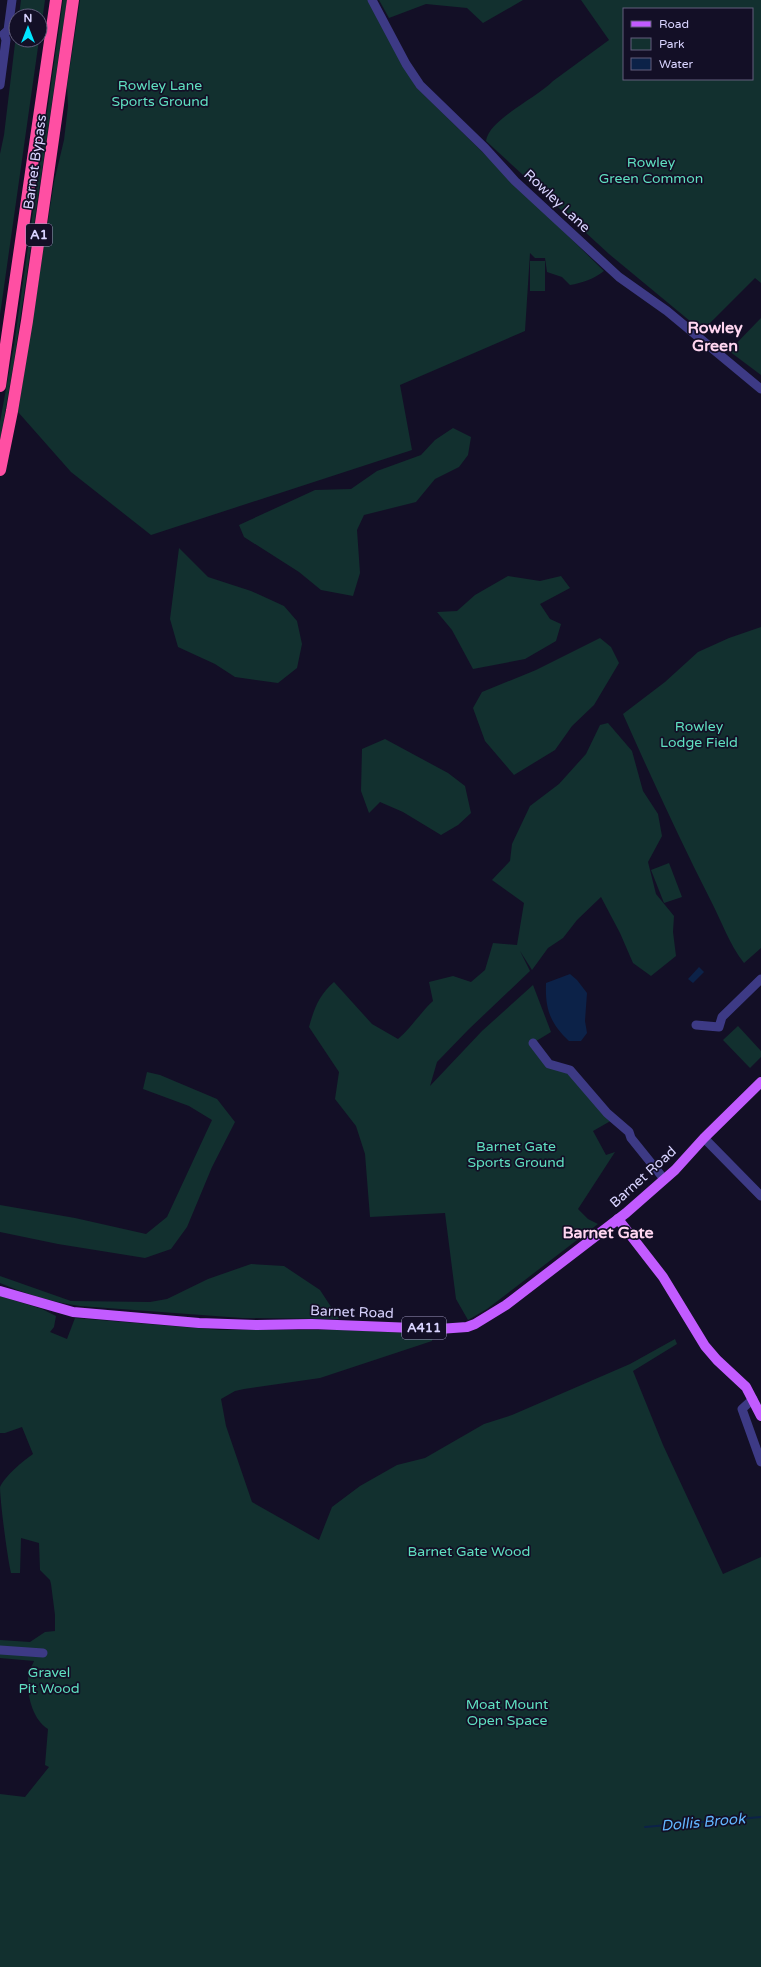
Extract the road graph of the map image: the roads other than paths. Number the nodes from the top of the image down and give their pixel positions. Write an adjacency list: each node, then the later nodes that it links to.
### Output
1 (12, 0): 5 (street)
2 (56, 0): 7 (highway, Barnet Bypass / A1)
3 (73, 0): 9 (highway, Barnet Bypass / A1)
4 (372, 0): 8 (street, Rowley Lane)
5 (2, 34): 6 (street)
6 (0, 84)
7 (0, 386)
8 (761, 389)
9 (0, 470)
10 (761, 979): 11 (street)
11 (696, 1025)
12 (533, 1043): 15 (street)
13 (761, 1082): 14 (main road, Barnet Road / A411)
14 (704, 1138): 15 (main road, Barnet Road / A411); 16 (street)
15 (664, 1179): 17 (main road, Barnet Road / A411)
16 (761, 1196)
17 (618, 1219): 18 (main road, Barnet Road / A411); 19 (main road)
18 (0, 1291)
19 (753, 1399): 20 (main road); 21 (street)
20 (761, 1416)
21 (761, 1462)
22 (0, 1650): 23 (street)
23 (43, 1653)

